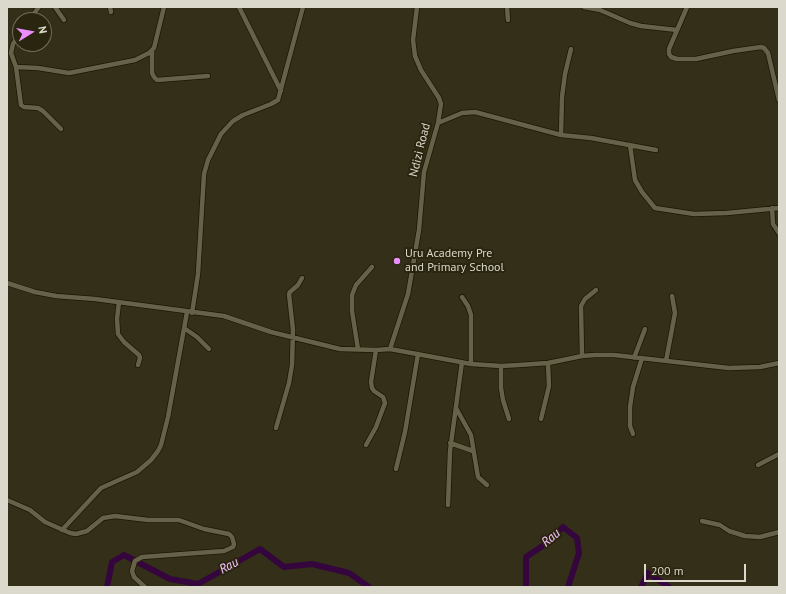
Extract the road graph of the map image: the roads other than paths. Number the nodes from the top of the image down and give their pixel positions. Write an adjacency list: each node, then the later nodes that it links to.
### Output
1 (55, 7): 9 (street)
2 (164, 7): 14 (street)
3 (239, 7): 17 (street)
4 (303, 7): 17 (street)
5 (417, 7): 19 (street, Ndizi Road)
6 (506, 7): 10 (street)
7 (584, 7): 11 (street)
8 (688, 7): 11 (street)
9 (64, 20)
10 (508, 20)
11 (677, 30): 18 (street)
12 (12, 48): 15 (street)
13 (571, 49): 21 (street)
14 (152, 51): 15 (street); 16 (street)
15 (16, 67): 20 (street)
16 (208, 76)
17 (281, 91): 34 (street)
18 (779, 100)
19 (438, 123): 21 (street); 39 (street, Ndizi Road)
20 (61, 129)
21 (561, 135): 22 (street)
22 (630, 145): 23 (street); 24 (street)
23 (656, 150)
24 (772, 208): 25 (street); 26 (street)
25 (779, 208)
26 (779, 233)
27 (372, 266): 40 (street)
28 (302, 278): 37 (street)
29 (7, 283): 33 (street)
30 (596, 290): 43 (street)
31 (672, 296): 46 (street)
32 (462, 297): 50 (street)
33 (118, 302): 34 (street); 51 (street)
34 (189, 312): 35 (street); 37 (street)
35 (184, 328): 38 (street); 68 (street)
36 (645, 329): 44 (street)
37 (293, 337): 40 (street); 56 (street)
38 (210, 348)
39 (390, 349): 41 (street); 42 (street)
40 (358, 350): 41 (street)
41 (376, 350): 59 (street)
42 (418, 354): 47 (street); 63 (street)
43 (582, 356): 44 (street); 48 (street)
44 (634, 358): 45 (street)
45 (642, 358): 46 (street); 57 (street)
46 (666, 361): 49 (street)
47 (462, 362): 50 (street); 53 (street)
48 (548, 363): 52 (street); 55 (street)
49 (779, 363)
50 (471, 364): 52 (street)
51 (138, 365)
52 (501, 366): 54 (street)
53 (456, 408): 58 (street); 60 (street)
54 (509, 419)
55 (541, 419)
56 (276, 428)
57 (633, 434)
58 (450, 443): 60 (street); 66 (street)
59 (366, 445)
60 (473, 451): 64 (street)
61 (779, 454): 62 (street)
62 (758, 465)
63 (396, 469)
64 (487, 485)
65 (7, 500): 68 (street)
66 (448, 505)
67 (702, 521): 69 (street)
68 (62, 530): 70 (street)
69 (779, 532)
70 (145, 587)

